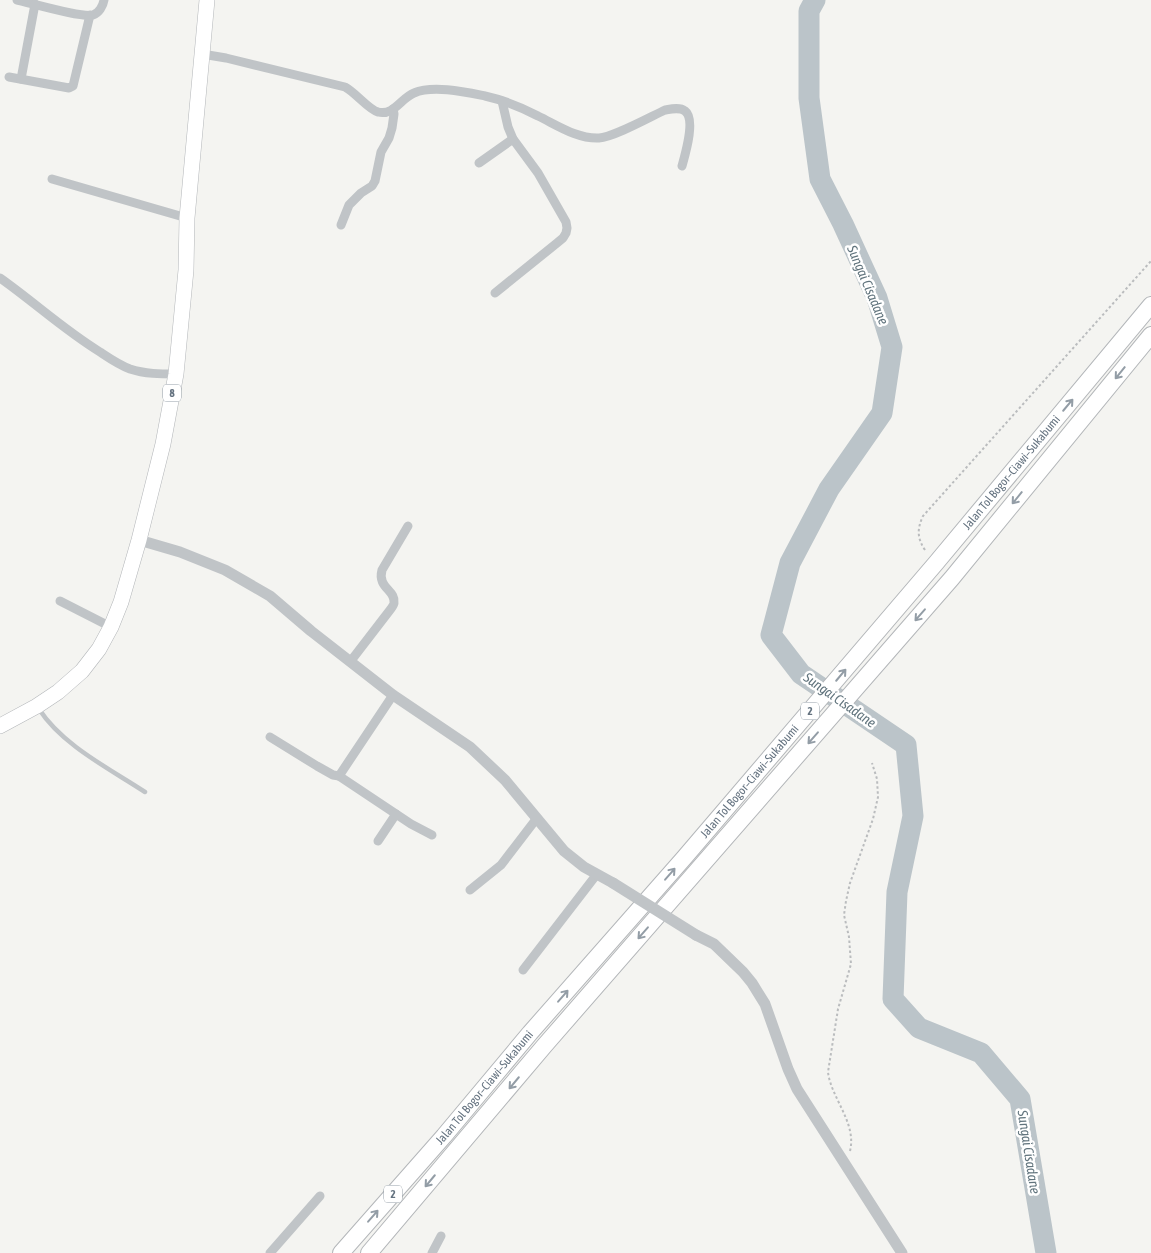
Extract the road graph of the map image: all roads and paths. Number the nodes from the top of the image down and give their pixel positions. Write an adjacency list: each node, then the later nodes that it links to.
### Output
1 (17, 0): 5 (street)
2 (104, 0): 6 (street)
3 (207, 0): 7 (highway, 8)
4 (47, 3): 5 (street); 6 (street)
5 (35, 4): 9 (street)
6 (90, 15): 9 (street)
7 (202, 54): 11 (street); 16 (highway, 8)
8 (9, 77): 9 (street)
9 (21, 80)
10 (502, 101): 11 (street); 12 (street); 14 (street)
11 (393, 109): 17 (street)
12 (512, 139): 13 (street); 20 (street)
13 (479, 163)
14 (682, 166)
15 (52, 180): 16 (street)
16 (187, 218): 23 (highway, 8)
17 (341, 225)
18 (1151, 260): 26 (path)
19 (0, 278): 23 (street)
20 (495, 292)
21 (1151, 306): 48 (highway, Jalan Tol Bogor–Ciawi–Sukabumi / 2, one-way to 21)
22 (1151, 335): 49 (highway, Jalan Tol Bogor–Ciawi–Sukabumi / 2, one-way to 49)
23 (176, 374): 25 (highway, 8)
24 (408, 526): 29 (street)
25 (139, 540): 28 (highway, 8); 29 (street)
26 (925, 550)
27 (60, 601): 28 (street)
28 (111, 627): 31 (highway, 8)
29 (350, 662): 30 (street)
30 (393, 695): 35 (street); 38 (street)
31 (37, 706): 32 (highway, 8); 36 (lane)
32 (0, 726)
33 (270, 737): 35 (street)
34 (872, 763): 44 (path)
35 (339, 776): 37 (street)
36 (145, 792)
37 (396, 814): 39 (street); 40 (street)
38 (536, 818): 41 (street); 42 (street)
39 (432, 835)
40 (378, 841)
41 (597, 874): 43 (street); 44 (street, bridge)
42 (470, 890)
43 (523, 970)
44 (843, 1159): 51 (street)
45 (320, 1196): 47 (street)
46 (441, 1236): 50 (street)
47 (270, 1253)
48 (341, 1253)
49 (369, 1253)
50 (432, 1253)
51 (902, 1253)

